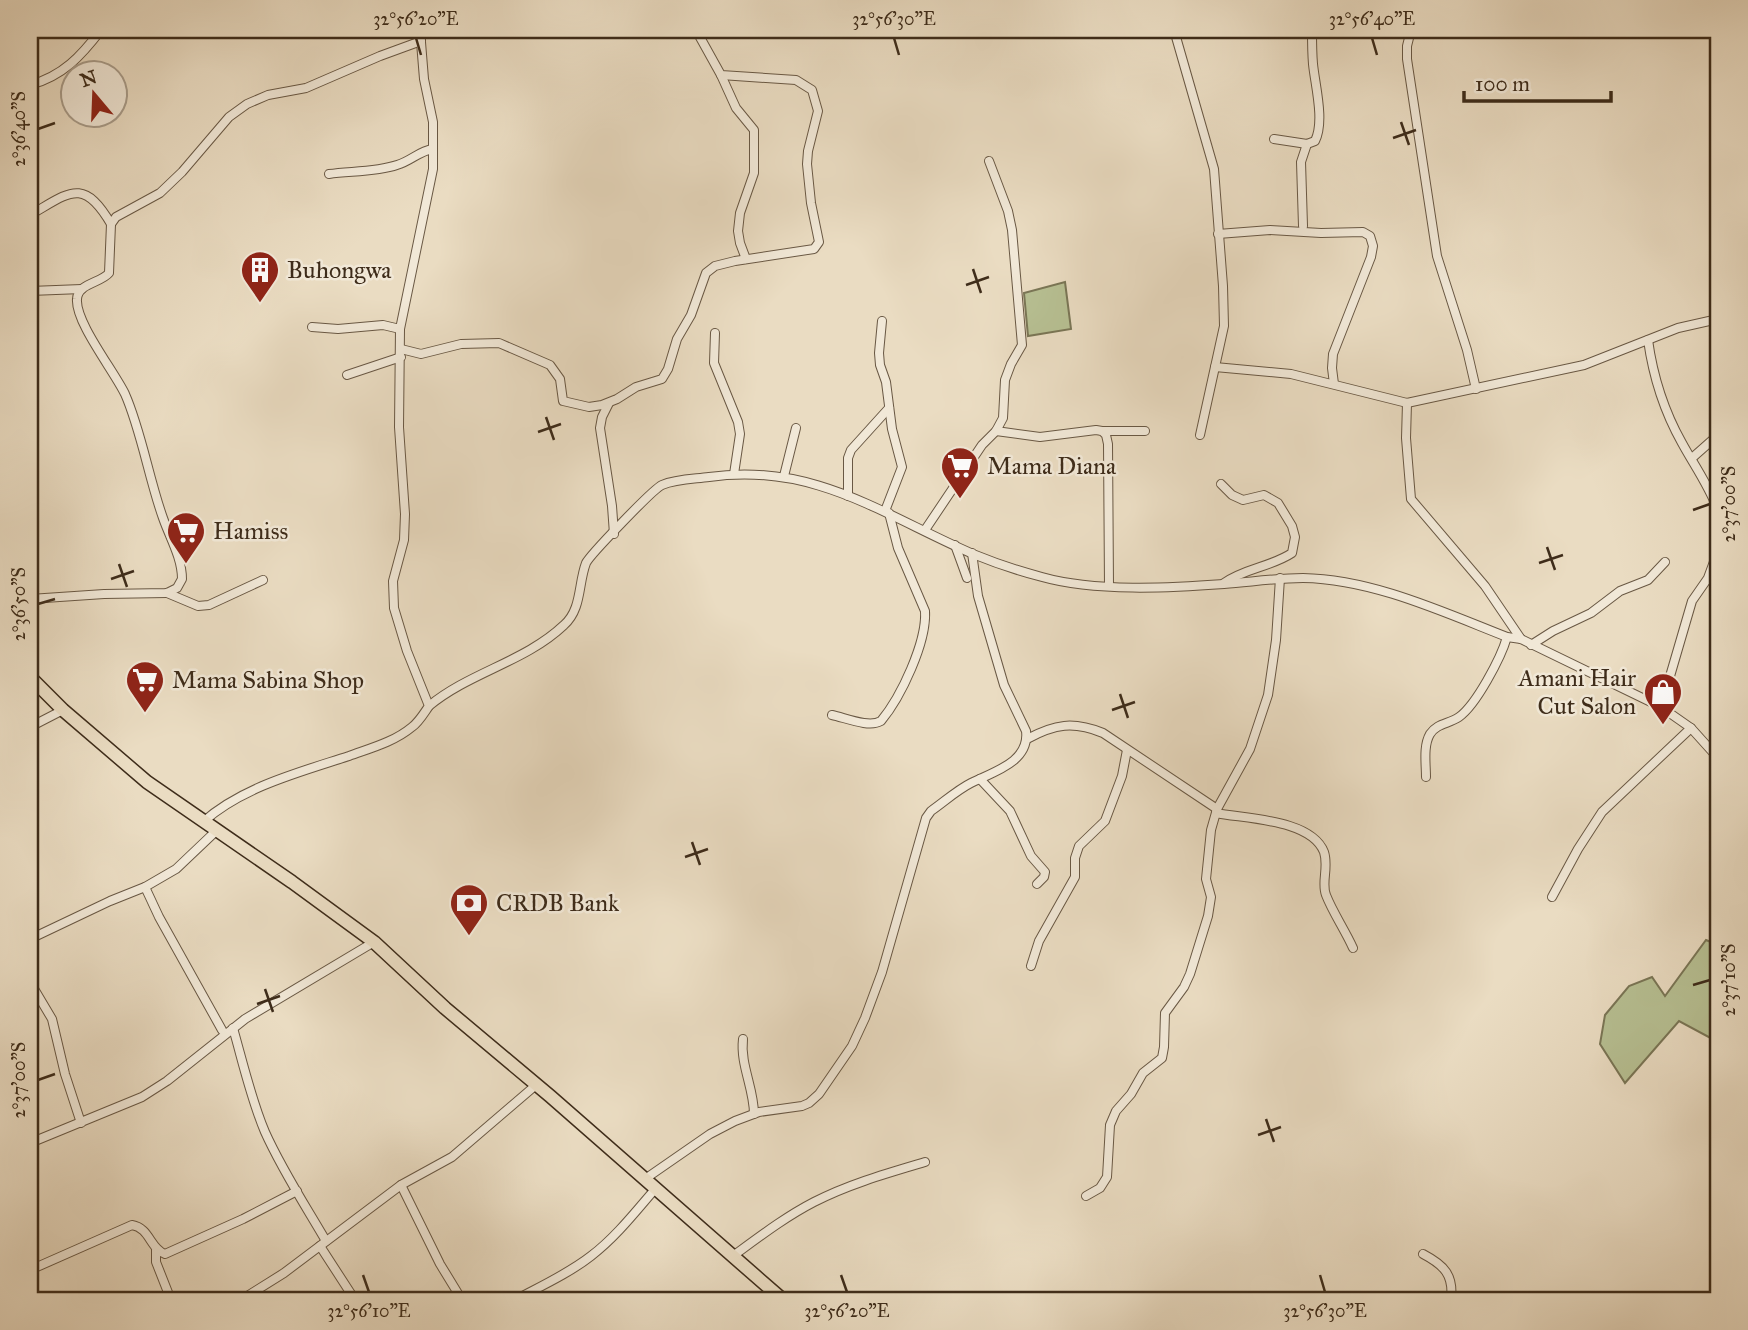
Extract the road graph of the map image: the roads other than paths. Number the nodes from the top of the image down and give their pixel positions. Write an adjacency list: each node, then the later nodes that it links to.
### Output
1 (101, 30): 9 (street)
2 (420, 30): 7 (street)
3 (696, 30): 8 (street)
4 (1174, 30): 18 (street)
5 (1312, 30): 11 (street)
6 (1412, 30): 32 (street)
7 (421, 41): 12 (street); 16 (street)
8 (720, 75): 19 (street); 19 (street)
9 (30, 85)
10 (1274, 139): 11 (street)
11 (1307, 145): 17 (street)
12 (433, 149): 14 (street); 25 (street)
13 (989, 161): 37 (street)
14 (328, 174)
15 (30, 215): 16 (street)
16 (111, 224): 20 (street)
17 (1303, 226)
18 (1219, 234): 29 (street); 31 (street)
19 (746, 260): 33 (street)
20 (82, 289): 21 (street); 60 (street)
21 (30, 290)
22 (1718, 319): 27 (street)
23 (882, 321): 35 (street)
24 (312, 327): 25 (street)
25 (400, 329): 28 (street)
26 (715, 333): 43 (street)
27 (1648, 340): 32 (street); 42 (street)
28 (401, 353): 30 (street); 33 (street); 66 (street)
29 (1215, 367): 31 (street); 40 (street)
30 (347, 375)
31 (1334, 384): 34 (street)
32 (1476, 389): 34 (street)
33 (609, 403): 50 (street)
34 (1407, 403): 63 (street)
35 (889, 408): 46 (street); 48 (street)
36 (796, 428): 44 (street)
37 (996, 431): 38 (street); 49 (street)
38 (1102, 431): 39 (street); 59 (street)
39 (1145, 431)
40 (1200, 435)
41 (1718, 435): 42 (street)
42 (1692, 458): 47 (street)
43 (734, 474): 44 (street); 50 (street)
44 (784, 476): 46 (street)
45 (1221, 484): 58 (street)
46 (848, 496): 48 (street)
47 (1718, 510)
48 (887, 512): 49 (street); 69 (street)
49 (925, 530): 51 (street)
50 (614, 534): 66 (street)
51 (955, 545): 53 (street); 55 (street)
52 (1718, 551): 67 (street)
53 (972, 553): 59 (street); 72 (street)
54 (1665, 562): 64 (street)
55 (967, 579)
56 (1280, 579): 58 (street); 62 (street); 77 (street)
57 (263, 580): 60 (street)
58 (1222, 584): 59 (street)
59 (1109, 586)
60 (167, 593): 61 (street)
61 (30, 599)
62 (1507, 637): 63 (street); 75 (street)
63 (1521, 639): 64 (street)
64 (1531, 645): 67 (street)
65 (30, 677): 68 (highway)
66 (429, 706): 78 (street)
67 (1661, 707): 71 (street)
68 (63, 710): 70 (street); 78 (highway)
69 (832, 715)
70 (30, 727)
71 (1690, 728): 74 (street); 82 (street)
72 (1027, 739): 73 (street); 76 (street)
73 (1127, 750): 77 (street); 86 (street)
74 (1718, 758)
75 (1426, 777)
76 (980, 779): 80 (street); 92 (street)
77 (1217, 811): 85 (street); 100 (street)
78 (203, 822): 79 (highway)
79 (216, 831): 81 (street); 84 (highway)
80 (1037, 884)
81 (145, 887): 83 (street); 89 (street)
82 (1552, 897)
83 (30, 939)
84 (374, 942): 88 (street); 91 (highway)
85 (1353, 948)
86 (1031, 966)
87 (30, 982): 93 (street)
88 (233, 1028): 93 (street); 99 (street)
89 (222, 1031)
90 (743, 1039): 92 (street)
91 (536, 1085): 96 (highway); 97 (street)
92 (754, 1114): 96 (street)
93 (81, 1123): 94 (street)
94 (30, 1143)
95 (925, 1163): 104 (street)
96 (645, 1179): 98 (highway)
97 (401, 1185): 101 (street); 110 (street)
98 (656, 1188): 104 (highway); 111 (street)
99 (297, 1191): 101 (street); 102 (street)
100 (1086, 1196)
101 (323, 1243): 108 (street); 109 (street)
102 (158, 1252): 105 (street); 107 (street)
103 (1423, 1254): 113 (street)
104 (733, 1256): 112 (highway)
105 (30, 1270)
106 (1718, 1292): 114 (street)
107 (171, 1300)
108 (241, 1300)
109 (355, 1300)
110 (462, 1300)
111 (515, 1300)
112 (783, 1300)
113 (1451, 1300)
114 (1717, 1300)

